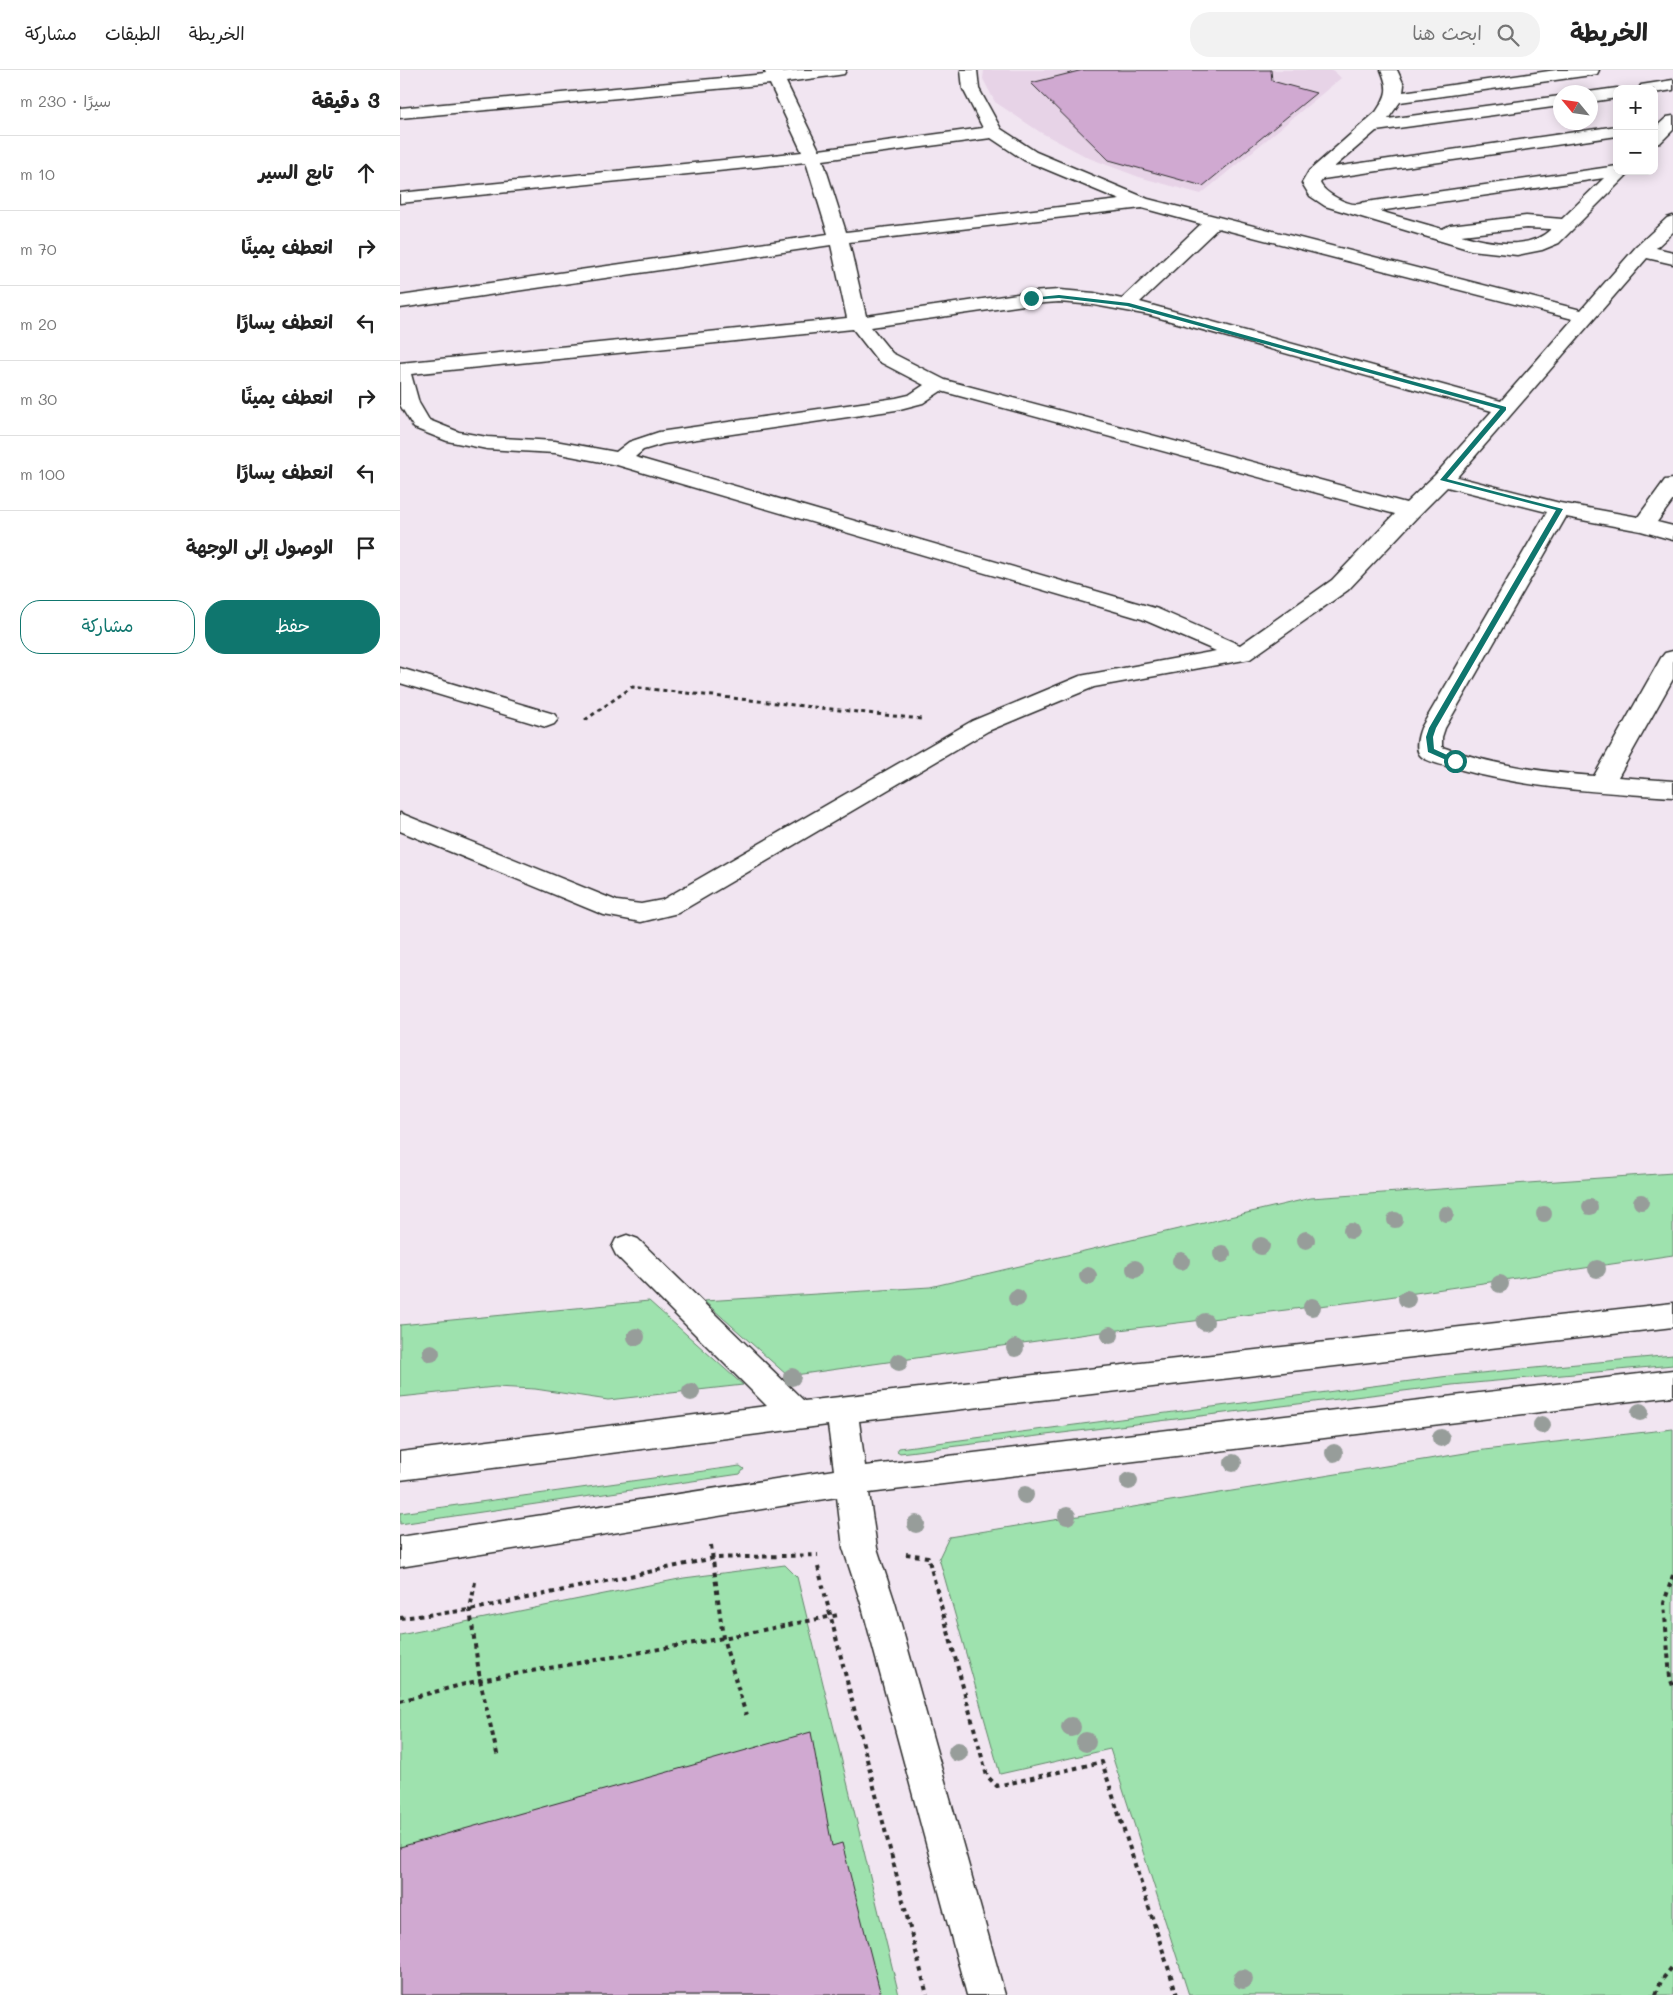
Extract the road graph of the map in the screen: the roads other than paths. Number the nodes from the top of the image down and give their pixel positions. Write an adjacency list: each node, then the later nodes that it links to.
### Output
1 (838, 70): 5 (street)
2 (969, 70): 15 (street)
3 (1591, 70): 10 (street)
4 (1396, 72): 10 (street)
5 (774, 74): 12 (street); 18 (street)
6 (1673, 85): 7 (street)
7 (1658, 87)
8 (1613, 94): 9 (street)
9 (1598, 96)
10 (1395, 98): 14 (street)
11 (1553, 102): 14 (street)
12 (400, 113)
13 (1666, 123): 17 (street)
14 (1370, 128): 20 (street)
15 (994, 132): 18 (street); 23 (street)
16 (1613, 132): 20 (street)
17 (1658, 134)
18 (813, 156): 22 (street); 29 (street)
19 (1613, 172): 24 (street)
20 (1315, 175): 24 (street)
21 (1616, 175): 27 (street)
22 (400, 198)
23 (1142, 204): 25 (street); 29 (street)
24 (1354, 209): 28 (street)
25 (1214, 222): 33 (street); 34 (street)
26 (1673, 222): 30 (street)
27 (1567, 225): 28 (street); 28 (street)
28 (1432, 231)
29 (839, 238): 32 (street); 35 (street)
30 (1643, 251): 31 (street); 34 (street)
31 (1673, 258)
32 (400, 302)
33 (1127, 304): 35 (street); 38 (street)
34 (1586, 317): 38 (street)
35 (858, 323): 36 (street); 37 (street)
36 (400, 370): 39 (street)
37 (938, 384): 39 (street); 43 (street)
38 (1504, 408): 40 (street)
39 (620, 460): 46 (street)
40 (1443, 480): 42 (street); 43 (street)
41 (1673, 485): 44 (street)
42 (1560, 509): 44 (street); 50 (street)
43 (1410, 511): 46 (street)
44 (1644, 525): 45 (street)
45 (1673, 533)
46 (1242, 654): 52 (street)
47 (1673, 658): 50 (street)
48 (400, 675): 49 (street)
49 (546, 719)
50 (1602, 784): 51 (street)
51 (1673, 788)
52 (400, 821)
53 (626, 1247): 57 (street)
54 (1673, 1315): 56 (street)
55 (1673, 1382): 59 (street)
56 (842, 1410): 57 (street); 59 (street)
57 (797, 1415): 58 (street)
58 (400, 1466)
59 (852, 1481): 60 (street); 61 (street)
60 (400, 1552)
61 (986, 1995)

